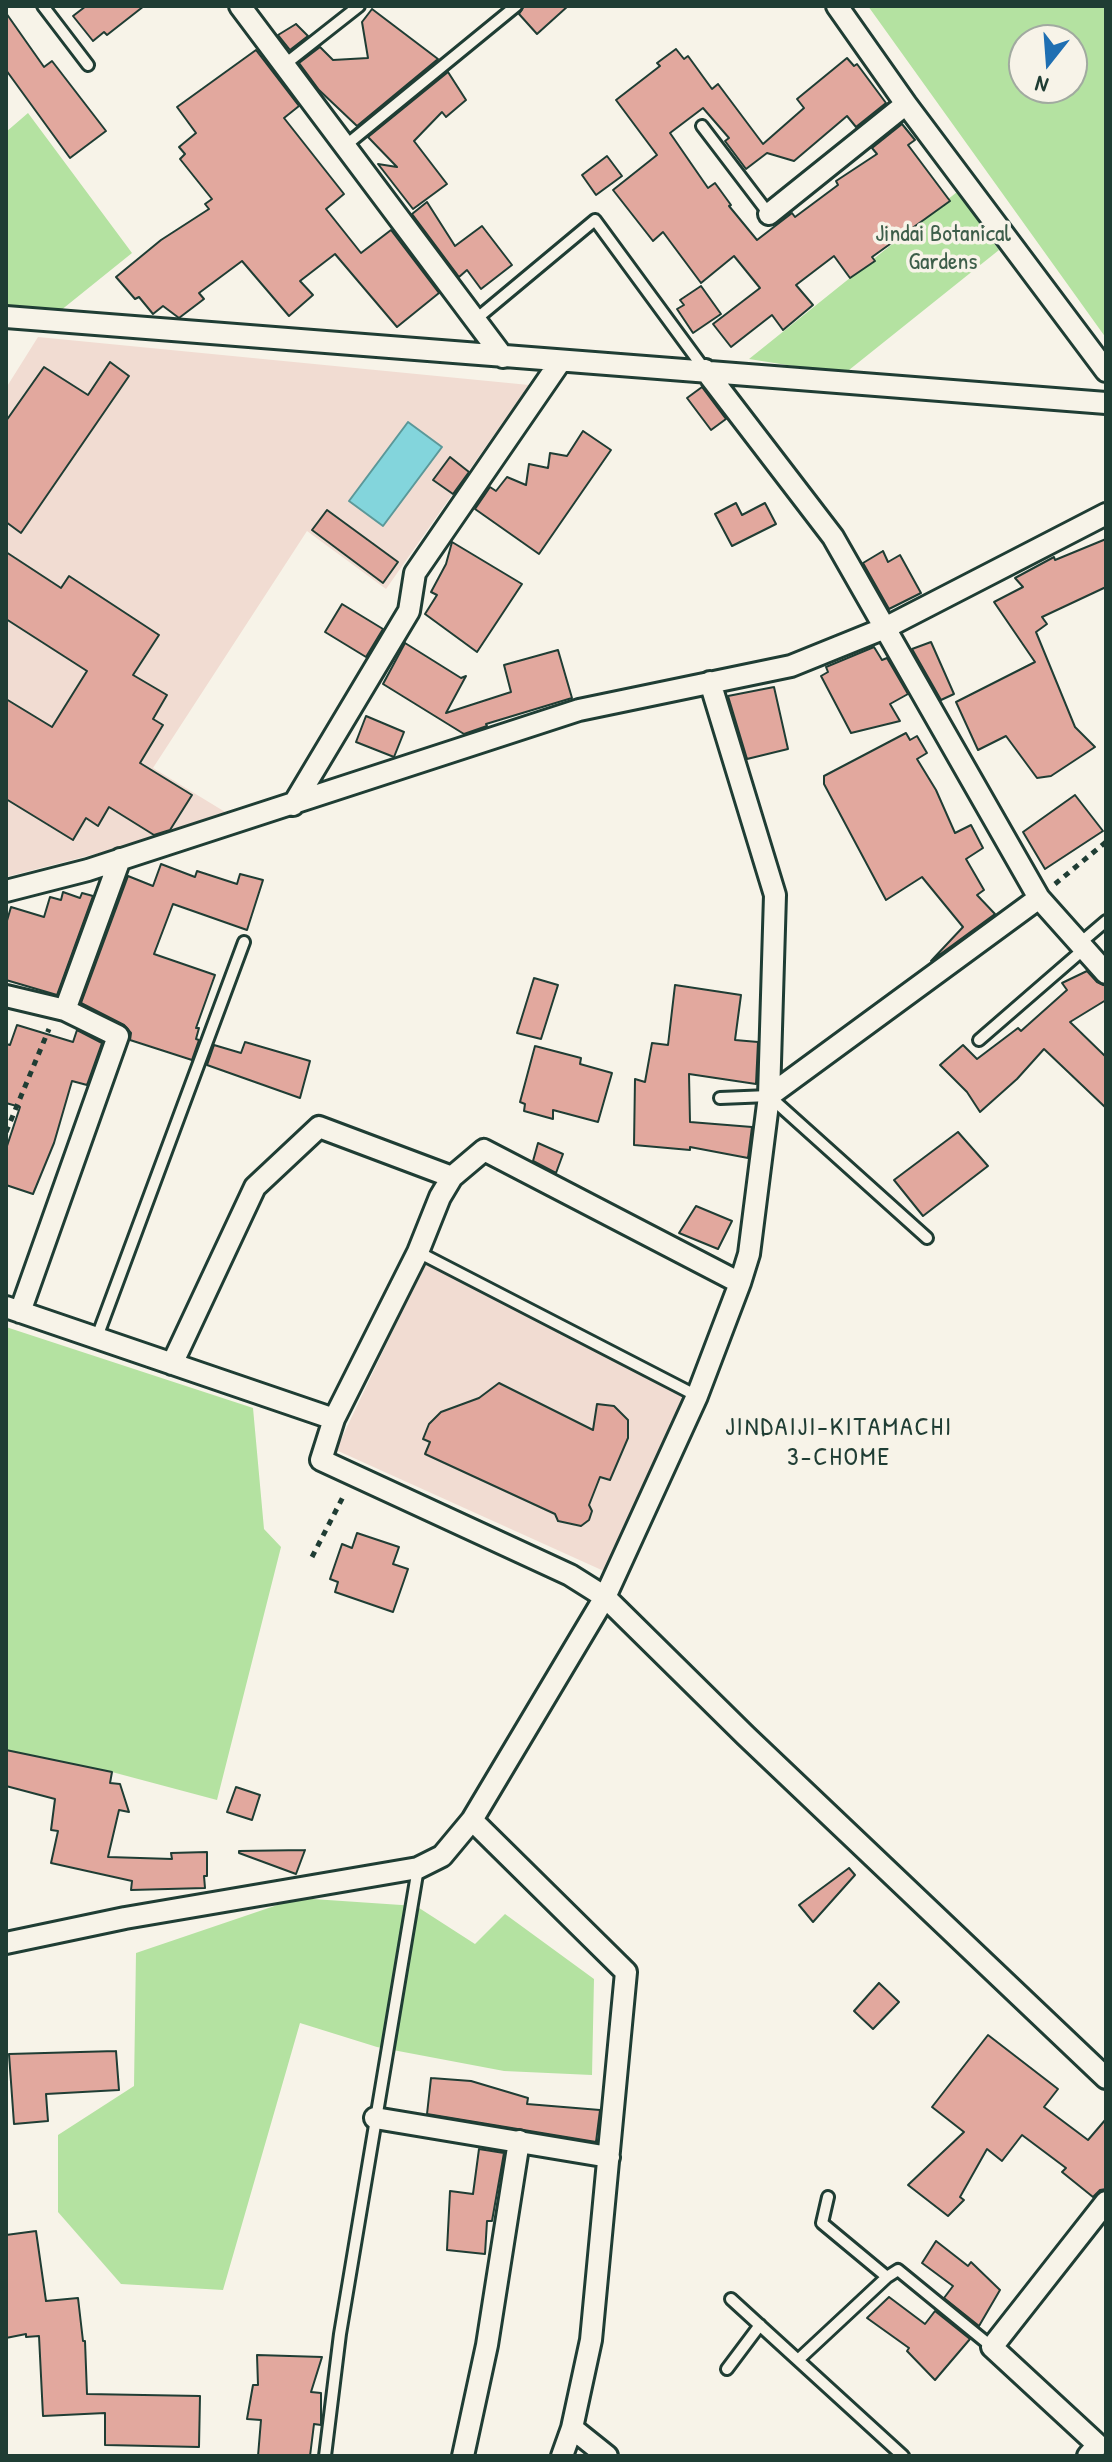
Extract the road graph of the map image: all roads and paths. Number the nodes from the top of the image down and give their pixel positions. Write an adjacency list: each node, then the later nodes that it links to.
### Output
1 (43, 6): 6 (lane)
2 (240, 6): 7 (street)
3 (359, 6): 7 (lane)
4 (516, 6): 10 (lane)
5 (837, 6): 8 (street)
6 (88, 65)
7 (284, 65): 10 (street)
8 (906, 104): 11 (street); 17 (street)
9 (702, 126): 11 (lane)
10 (345, 146): 13 (street)
11 (769, 214)
12 (6, 317): 14 (street)
13 (475, 320): 14 (street); 16 (lane)
14 (503, 357): 15 (street)
15 (560, 362): 16 (street); 22 (street)
16 (705, 370): 18 (street); 20 (street)
17 (1106, 371)
18 (1106, 403)
19 (1106, 514): 20 (street)
20 (885, 628): 21 (street); 26 (street)
21 (710, 682): 22 (street); 34 (street)
22 (293, 805): 24 (street)
23 (1106, 842): 26 (path)
24 (120, 859): 25 (street); 32 (street)
25 (6, 891)
26 (1039, 898): 29 (street); 34 (street)
27 (1106, 921): 29 (lane)
28 (244, 942): 42 (lane)
29 (1082, 946): 30 (street); 33 (lane)
30 (1106, 973)
31 (6, 996): 32 (street)
32 (61, 1010): 36 (path); 41 (street)
33 (979, 1040)
34 (769, 1096): 35 (lane); 38 (lane); 40 (street)
35 (720, 1098)
36 (6, 1132)
37 (452, 1177): 39 (street); 40 (street); 43 (street)
38 (927, 1238)
39 (418, 1252): 44 (lane); 45 (street)
40 (740, 1283): 44 (street)
41 (13, 1309): 42 (street)
42 (97, 1337): 43 (street)
43 (172, 1364): 45 (street)
44 (697, 1396): 48 (street)
45 (334, 1419): 46 (street)
46 (354, 1474): 47 (path); 48 (street)
47 (312, 1557)
48 (605, 1597): 49 (street); 52 (street)
49 (472, 1820): 50 (street); 55 (street)
50 (418, 1868): 51 (street); 53 (lane)
51 (6, 1943)
52 (1106, 2078)
53 (375, 2118): 54 (street); 66 (lane)
54 (519, 2141): 55 (street); 67 (street)
55 (609, 2157): 64 (street)
56 (828, 2197): 58 (lane)
57 (1106, 2202): 61 (street)
58 (887, 2277): 61 (lane); 62 (lane)
59 (731, 2299): 60 (lane)
60 (760, 2325): 62 (lane); 63 (lane)
61 (992, 2347): 65 (street)
62 (798, 2360): 70 (lane)
63 (727, 2369)
64 (572, 2428): 68 (street); 69 (street)
65 (1097, 2451)
66 (325, 2456)
67 (463, 2456)
68 (562, 2456)
69 (607, 2456)
70 (903, 2456)

